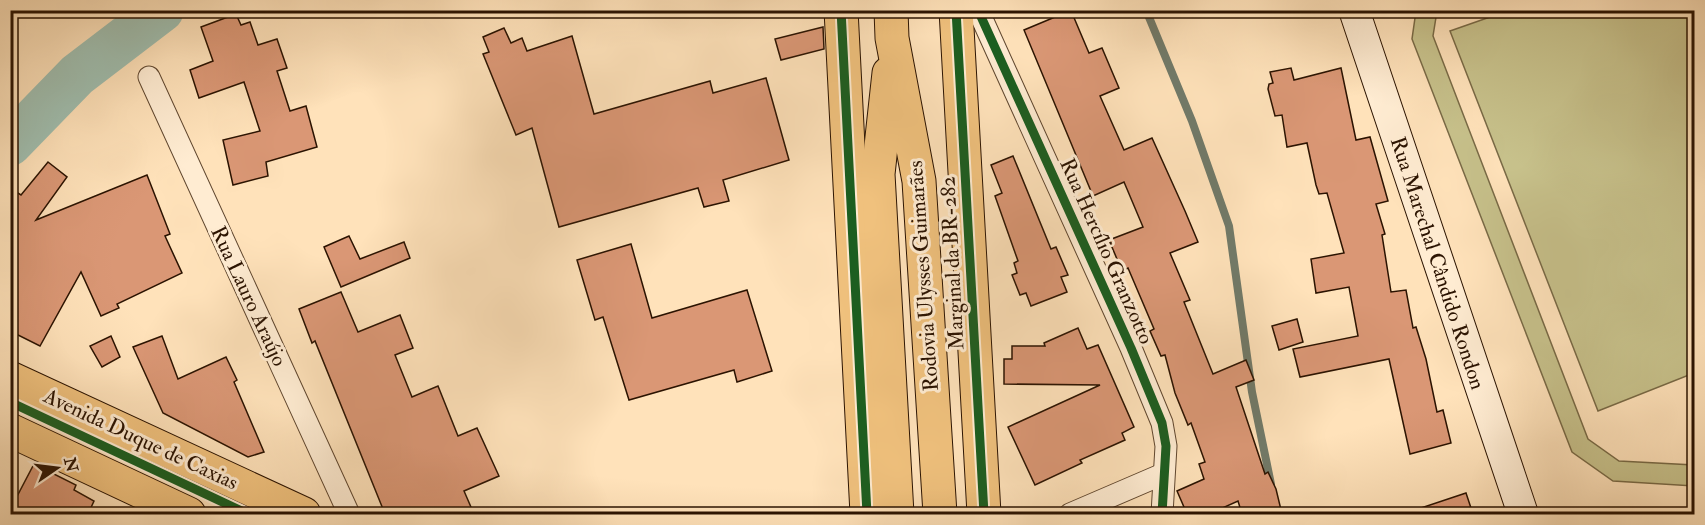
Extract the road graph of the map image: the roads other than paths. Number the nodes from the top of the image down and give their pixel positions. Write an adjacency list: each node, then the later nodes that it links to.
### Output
1 (841, 10): 13 (main road)
2 (956, 10): 16 (main road, Marginal da BR-282)
3 (978, 10): 9 (street, Rua Hercílio Granzotto)
4 (1354, 10): 19 (street, Rua Marechal Cândido Rondon)
5 (892, 24): 14 (main road, Rodovia Ulysses Guimarães); 15 (main road, Rodovia Ulysses Guimarães)
6 (149, 77): 12 (street, Rua Lauro Araújo)
7 (10, 378): 11 (main road, Avenida Duque de Caxias)
8 (10, 430): 10 (main road)
9 (1163, 474): 17 (street); 18 (street, Rua Hercílio Granzotto)
10 (189, 514)
11 (304, 514)
12 (349, 514)
13 (867, 514)
14 (897, 514)
15 (940, 514)
16 (984, 514)
17 (1070, 514)
18 (1162, 514)
19 (1523, 514)

